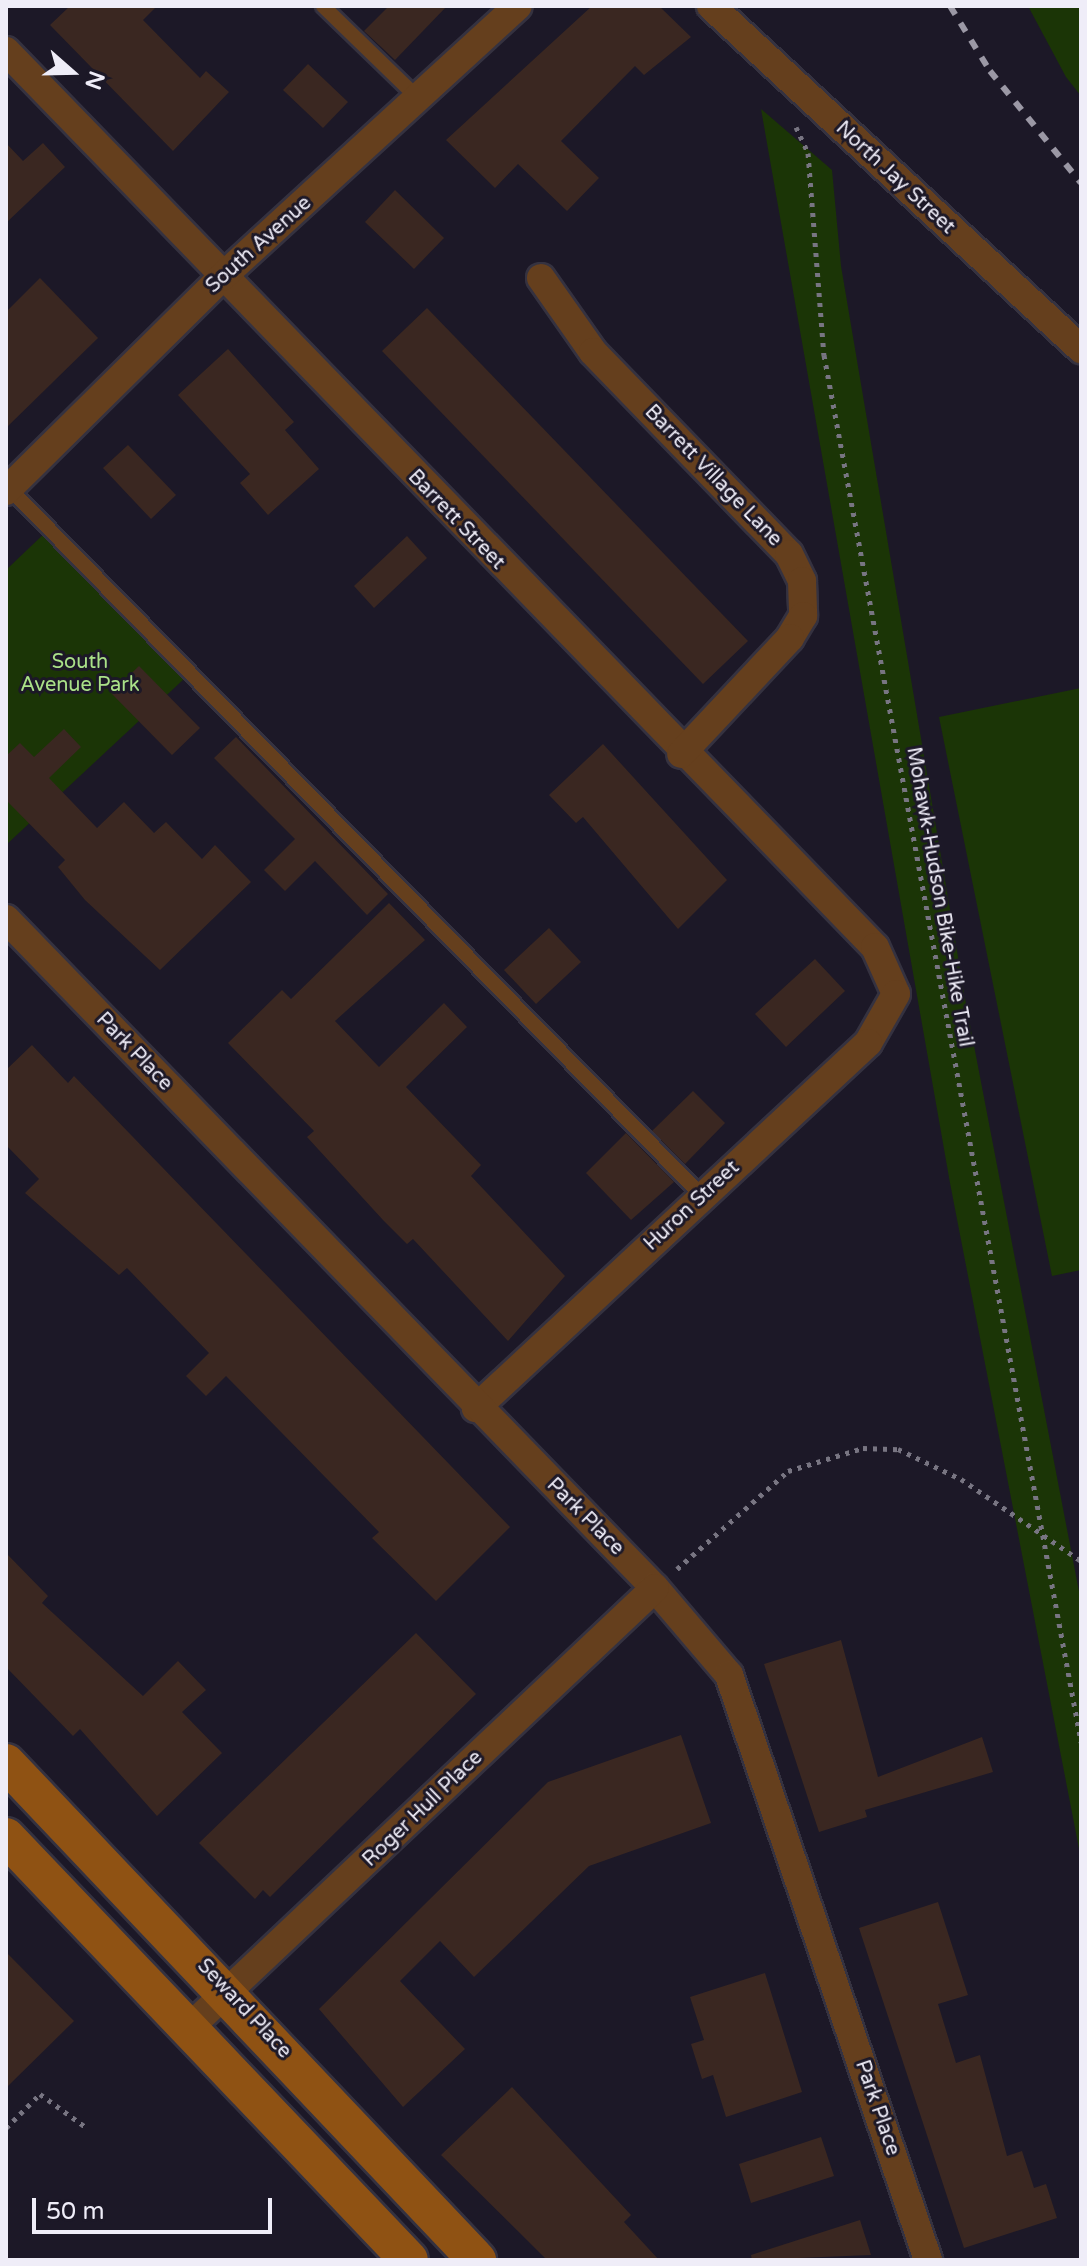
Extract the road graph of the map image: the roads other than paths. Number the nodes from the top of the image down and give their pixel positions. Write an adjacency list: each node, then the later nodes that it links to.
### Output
1 (323, 6): 5 (lane)
2 (518, 6): 5 (street, South Avenue)
3 (711, 6): 8 (street, North Jay Street)
4 (6, 51): 6 (street, Barrett Street)
5 (420, 100): 6 (street, South Avenue)
6 (222, 277): 9 (street, South Avenue); 10 (street, Barrett Street)
7 (541, 278): 10 (street, Barrett Village Lane)
8 (1081, 349)
9 (7, 489): 13 (lane)
10 (681, 754): 12 (street, Barrett Street)
11 (6, 919): 14 (street, Park Place)
12 (896, 994): 13 (street, Huron Street)
13 (702, 1196): 14 (street, Huron Street)
14 (476, 1408): 15 (street, Park Place)
15 (655, 1588): 18 (street, Roger Hull Place); 22 (street, Park Place)
16 (6, 1763): 18 (street, Seward Place)
17 (6, 1837): 19 (street)
18 (229, 1993): 19 (street, Roger Hull Place); 21 (street, Seward Place)
19 (188, 2029): 20 (street)
20 (409, 2260)
21 (477, 2260)
22 (928, 2260)

